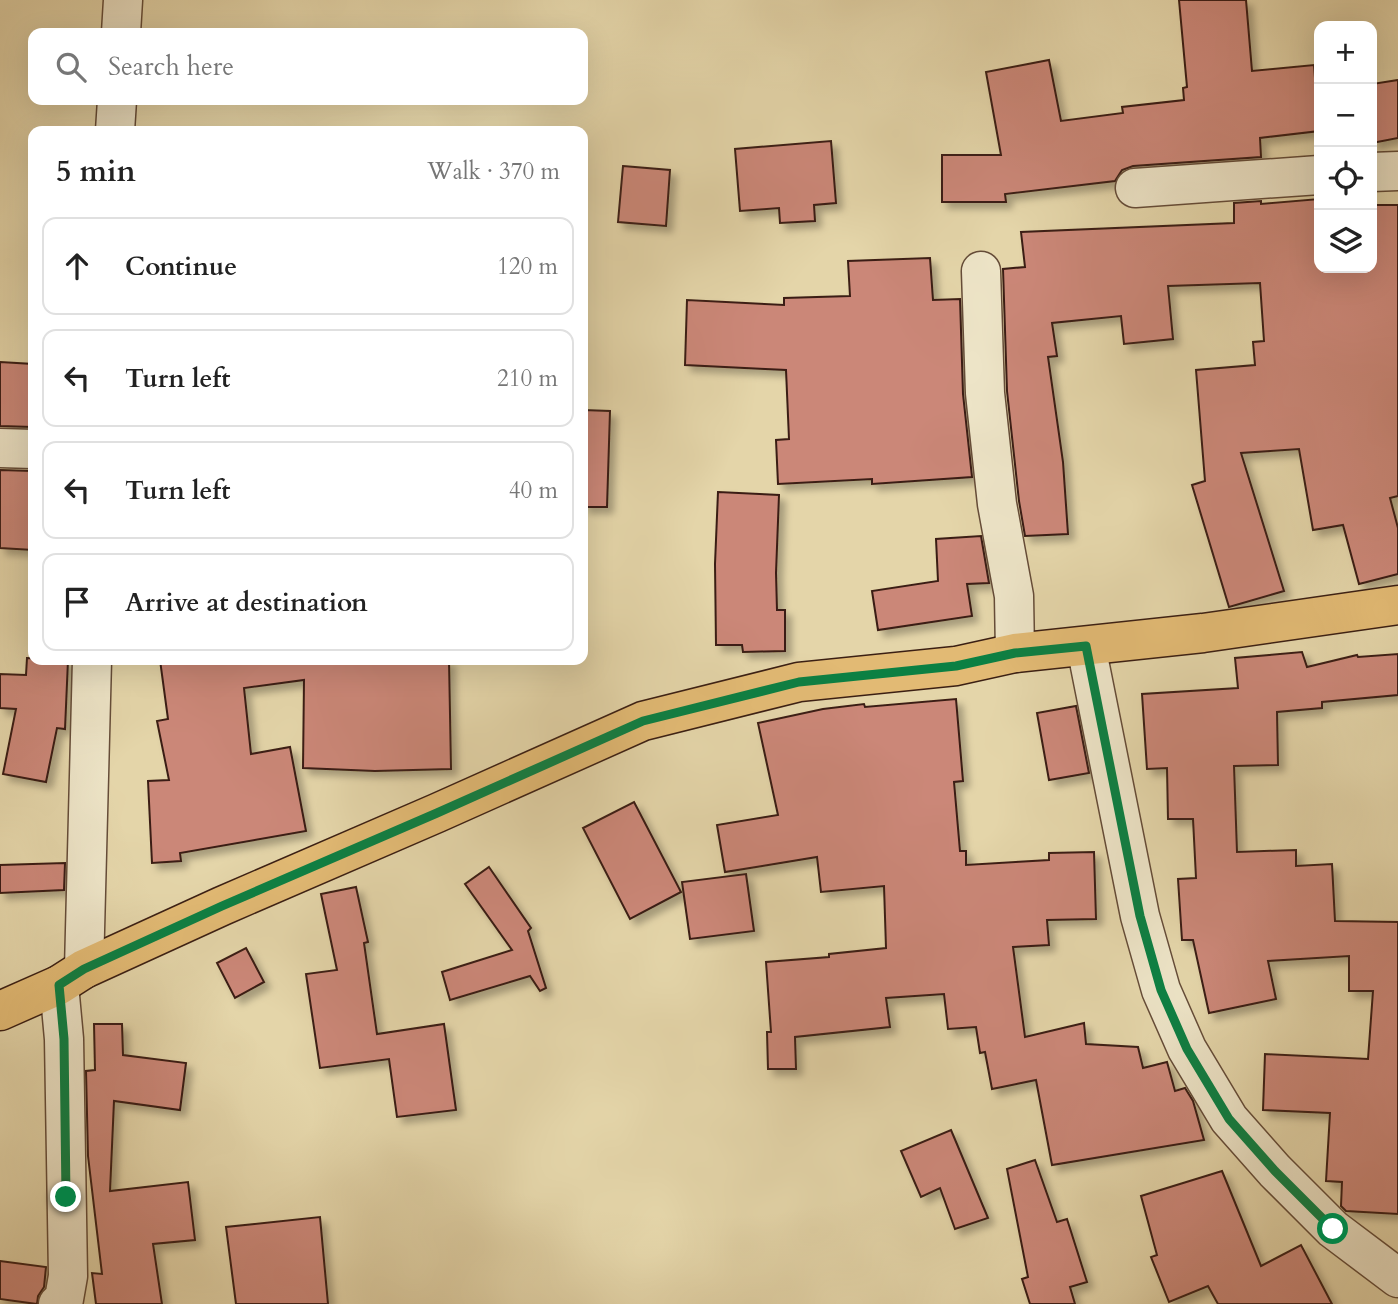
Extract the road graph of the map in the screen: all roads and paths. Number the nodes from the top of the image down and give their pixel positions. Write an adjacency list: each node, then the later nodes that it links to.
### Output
1 (123, 0): 2 (street)
2 (121, 28)
3 (117, 105): 4 (street)
4 (115, 126)
5 (1398, 171): 6 (street)
6 (1377, 172)
7 (1314, 175): 8 (street)
8 (1135, 188)
9 (981, 271): 14 (street)
10 (0, 447): 11 (street)
11 (28, 449)
12 (1398, 605): 13 (main road)
13 (1086, 646): 14 (main road); 18 (street)
14 (1015, 653): 16 (main road)
15 (92, 665): 16 (street)
16 (71, 977): 17 (main road); 19 (street)
17 (0, 1011)
18 (1397, 1274)
19 (58, 1304)

